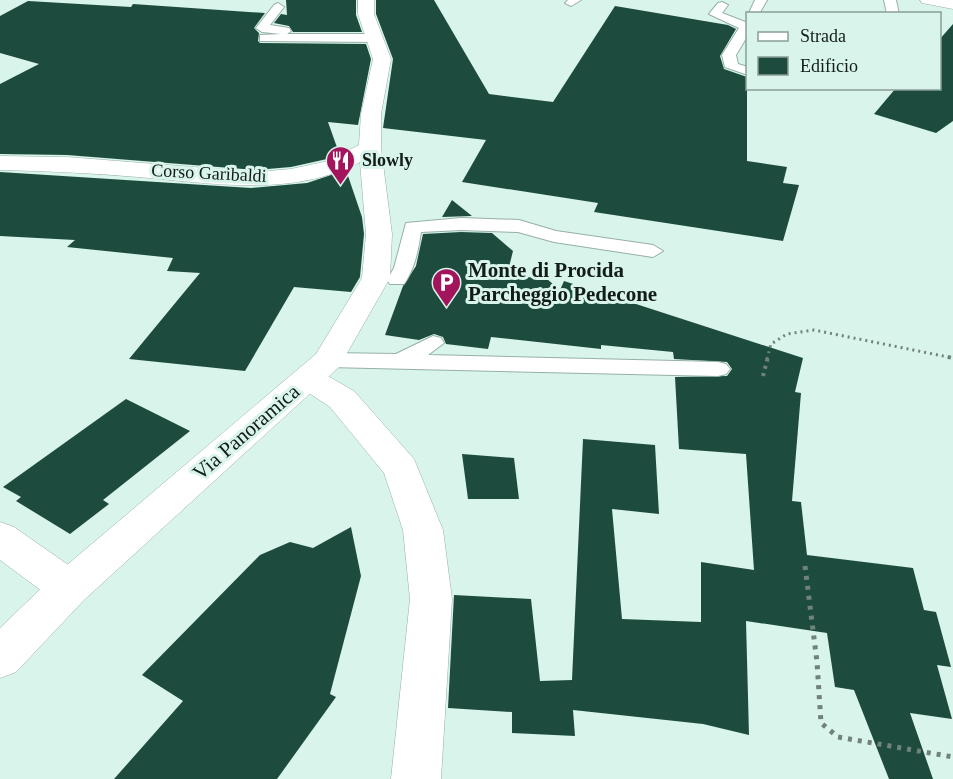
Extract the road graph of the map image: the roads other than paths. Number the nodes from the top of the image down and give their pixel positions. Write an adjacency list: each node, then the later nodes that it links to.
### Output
1 (366, 0): 9 (street)
2 (928, 0): 3 (street)
3 (953, 4)
4 (722, 5): 6 (lane)
5 (278, 7): 10 (lane)
6 (746, 25)
7 (746, 27): 11 (lane)
8 (264, 38): 10 (lane)
9 (375, 38): 10 (lane); 12 (street)
10 (335, 39)
11 (746, 71)
12 (370, 148): 13 (street, Corso Garibaldi); 15 (street, Via Panoramica)
13 (0, 163)
14 (653, 251): 15 (lane)
15 (393, 280): 18 (street, Via Panoramica)
16 (434, 343): 17 (lane)
17 (397, 362): 18 (lane); 19 (lane)
18 (318, 369): 21 (street, Via Panoramica); 23 (street)
19 (718, 369)
20 (0, 538): 21 (street)
21 (69, 588): 22 (street, Via Panoramica)
22 (0, 658)
23 (416, 779)

